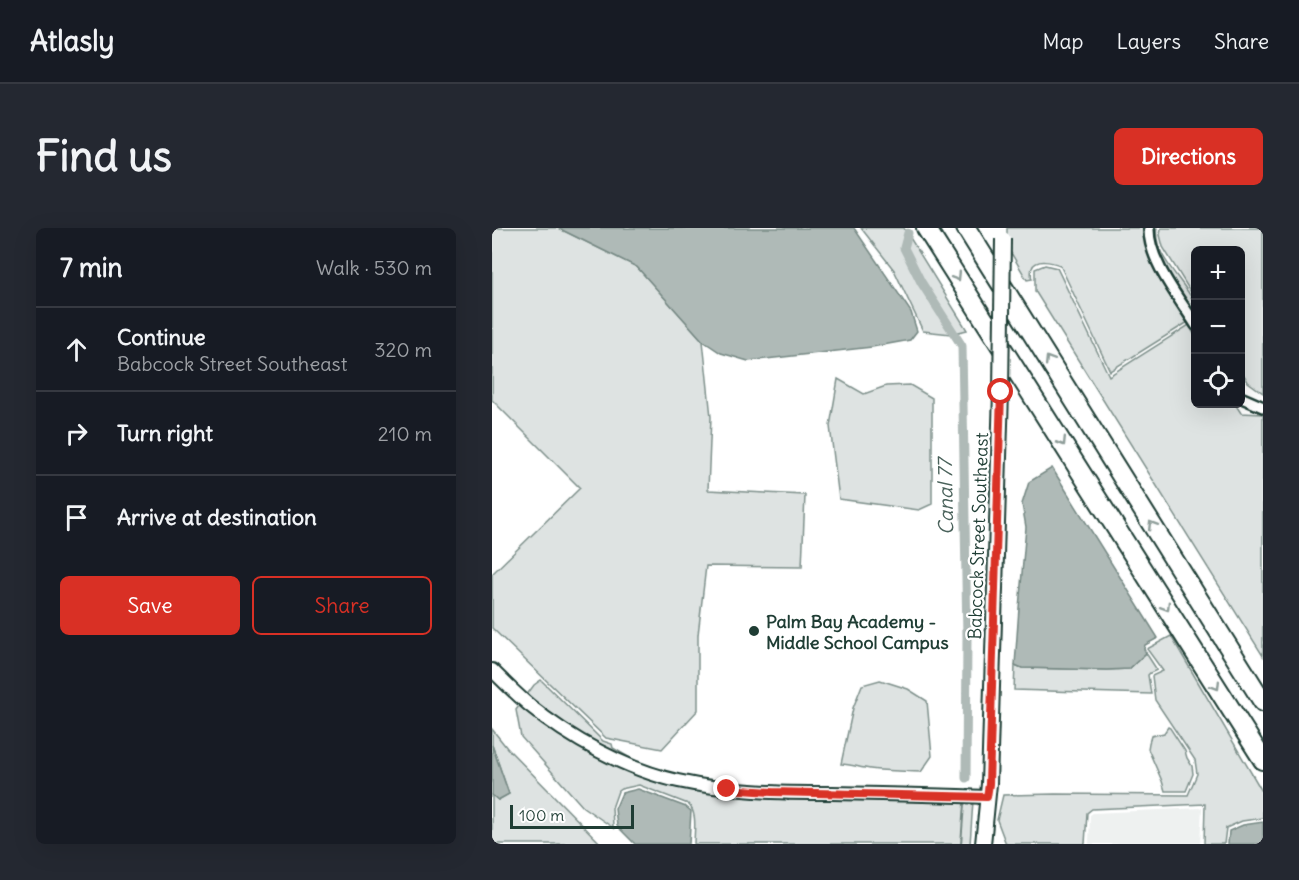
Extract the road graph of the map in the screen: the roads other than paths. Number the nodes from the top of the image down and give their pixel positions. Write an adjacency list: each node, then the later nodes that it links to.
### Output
1 (926, 228): 10 (highway, one-way to 10)
2 (966, 228): 9 (highway, one-way to 2)
3 (1149, 228): 5 (street)
4 (1003, 234): 11 (main road, Babcock Street Southeast, bridge)
5 (1191, 317)
6 (1245, 399): 7 (street)
7 (1263, 407)
8 (492, 670): 11 (street)
9 (1263, 702)
10 (1263, 760)
11 (987, 797): 12 (main road, Babcock Street Southeast)
12 (983, 844)

